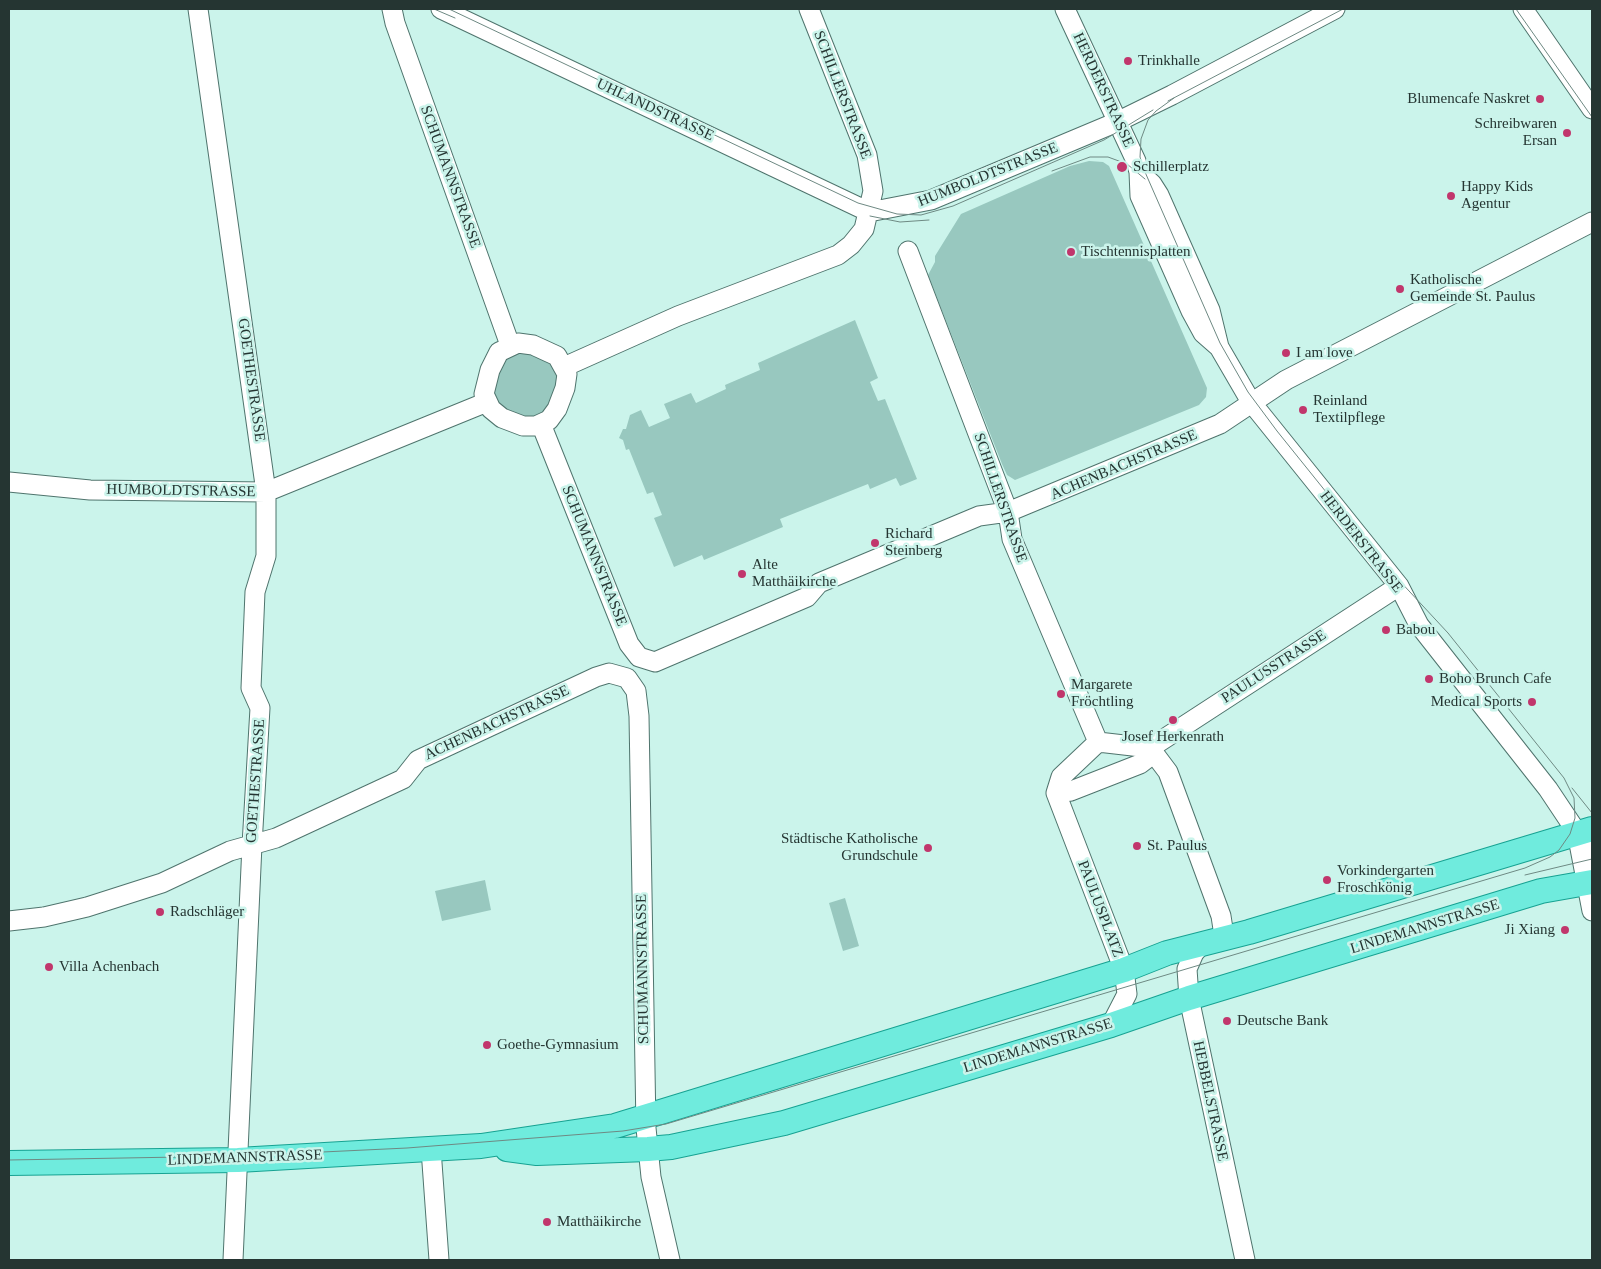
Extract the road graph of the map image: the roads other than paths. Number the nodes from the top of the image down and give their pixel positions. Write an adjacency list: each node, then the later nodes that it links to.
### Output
1 (198, 9): 19 (street, GOETHESTRASSE)
2 (392, 9): 13 (street, SCHUMANNSTRASSE)
3 (441, 9): 10 (street, UHLANDSTRASSE)
4 (809, 9): 10 (street, SCHILLERSTRASSE)
5 (1065, 9): 9 (street, HERDERSTRASSE)
6 (1336, 9): 9 (street, HUMBOLDTSTRASSE)
7 (1523, 9): 8 (street)
8 (1592, 109)
9 (1117, 122): 10 (street, HUMBOLDTSTRASSE); 16 (street, HERDERSTRASSE)
10 (869, 212): 14 (street)
11 (1592, 222): 16 (street, ACHENBACHSTRASSE)
12 (908, 251): 20 (street, SCHILLERSTRASSE)
13 (510, 345): 14 (street); 15 (street)
14 (564, 367): 17 (street)
15 (487, 402): 17 (street); 19 (street, HUMBOLDTSTRASSE)
16 (1251, 402): 20 (street, ACHENBACHSTRASSE); 21 (street, HERDERSTRASSE)
17 (541, 424): 22 (street, SCHUMANNSTRASSE)
18 (9, 482): 19 (street, HUMBOLDTSTRASSE)
19 (266, 492): 28 (street, GOETHESTRASSE)
20 (1008, 512): 22 (street, ACHENBACHSTRASSE); 24 (street, SCHILLERSTRASSE)
21 (1398, 586): 25 (street, PAULUSSTRASSE); 27 (street, HERDERSTRASSE)
22 (639, 657)
23 (627, 678): 28 (street, ACHENBACHSTRASSE); 37 (street, SCHUMANNSTRASSE)
24 (1098, 742): 25 (street); 26 (street)
25 (1152, 751): 26 (street); 33 (street)
26 (1056, 793): 34 (street, PAULUSPLATZ)
27 (1584, 831): 29 (street, HERDERSTRASSE); 30 (street); 33 (main road, LINDEMANNSTRASSE)
28 (252, 844): 32 (street, ACHENBACHSTRASSE); 41 (street, GOETHESTRASSE)
29 (1592, 855)
30 (1590, 880): 31 (street); 35 (main road, LINDEMANNSTRASSE)
31 (1592, 911)
32 (9, 921)
33 (1211, 942): 34 (main road, LINDEMANNSTRASSE); 35 (street, HEBBELSTRASSE)
34 (1124, 970): 36 (street, PAULUSPLATZ); 37 (main road, LINDEMANNSTRASSE)
35 (1189, 998): 36 (main road, LINDEMANNSTRASSE); 46 (street, HEBBELSTRASSE)
36 (1111, 1025): 40 (main road, LINDEMANNSTRASSE)
37 (646, 1116): 38 (main road, LINDEMANNSTRASSE); 40 (street, SCHUMANNSTRASSE)
38 (480, 1146): 39 (main road, LINDEMANNSTRASSE); 40 (main road, LINDEMANNSTRASSE)
39 (431, 1149): 41 (main road, LINDEMANNSTRASSE); 44 (street)
40 (648, 1150): 45 (street, SCHUMANNSTRASSE)
41 (238, 1160): 42 (main road, LINDEMANNSTRASSE); 43 (street, GOETHESTRASSE)
42 (9, 1163)
43 (232, 1260)
44 (439, 1260)
45 (670, 1260)
46 (1245, 1260)

